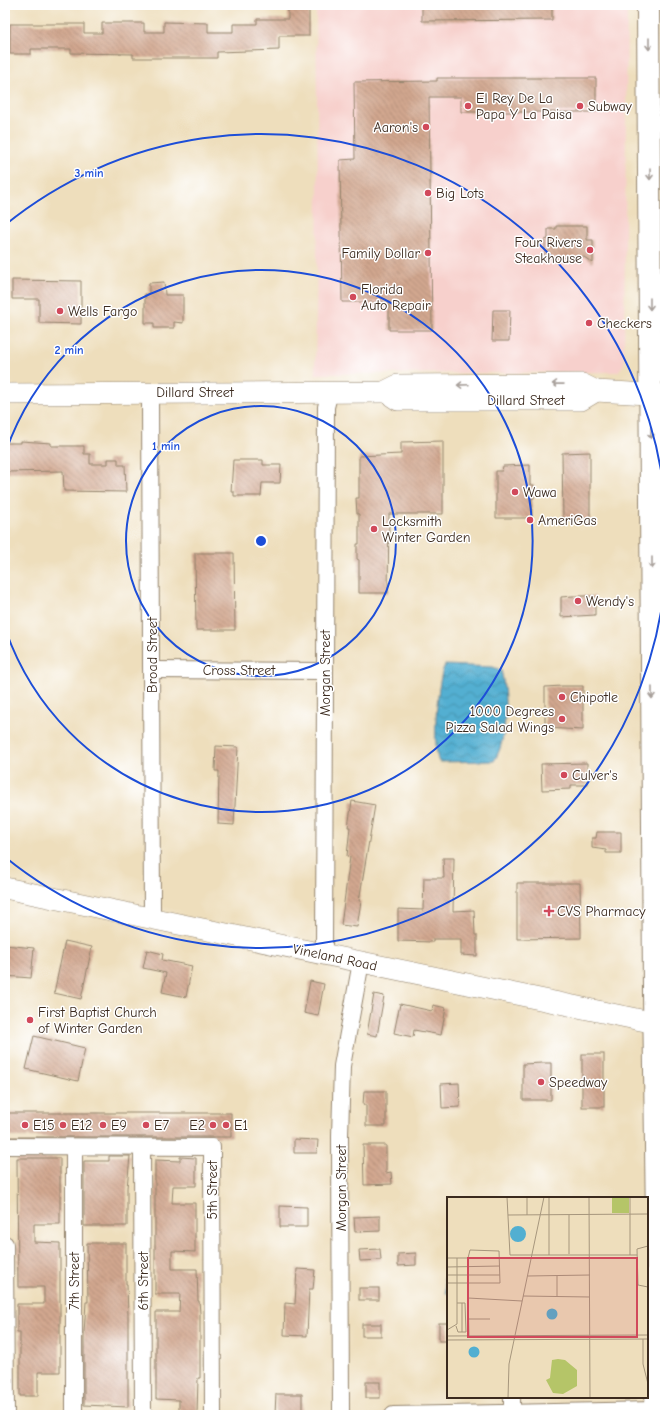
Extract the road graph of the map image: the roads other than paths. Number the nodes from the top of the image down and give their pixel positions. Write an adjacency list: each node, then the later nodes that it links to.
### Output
1 (648, 5): 5 (highway, one-way to 5)
2 (330, 392): 3 (main road, Dillard Street); 5 (main road, Dillard Street); 7 (street, Morgan Street)
3 (150, 393): 4 (main road, Dillard Street); 6 (street, Broad Street)
4 (5, 394)
5 (658, 394): 12 (highway, one-way to 12)
6 (152, 670): 7 (street, Cross Street); 9 (street, Broad Street)
7 (325, 671): 10 (street, Morgan Street)
8 (5, 888): 9 (main road, Vineland Road)
9 (152, 917): 10 (main road, Vineland Road)
10 (324, 954): 11 (main road, Vineland Road)
11 (361, 962): 12 (main road, Vineland Road); 25 (street, Morgan Street)
12 (660, 1023): 17 (highway)
13 (5, 1146): 14 (street, 5th Street)
14 (74, 1147): 15 (street, 5th Street); 22 (street, 7th Street)
15 (142, 1147): 23 (street, 6th Street); 24 (street, 5th Street)
16 (5, 1244): 21 (street)
17 (658, 1299): 18 (highway); 20 (highway)
18 (665, 1362)
19 (512, 1405): 20 (street); 26 (street)
20 (658, 1413)
21 (6, 1415)
22 (74, 1415)
23 (143, 1415)
24 (213, 1415)
25 (341, 1415)
26 (393, 1415)

